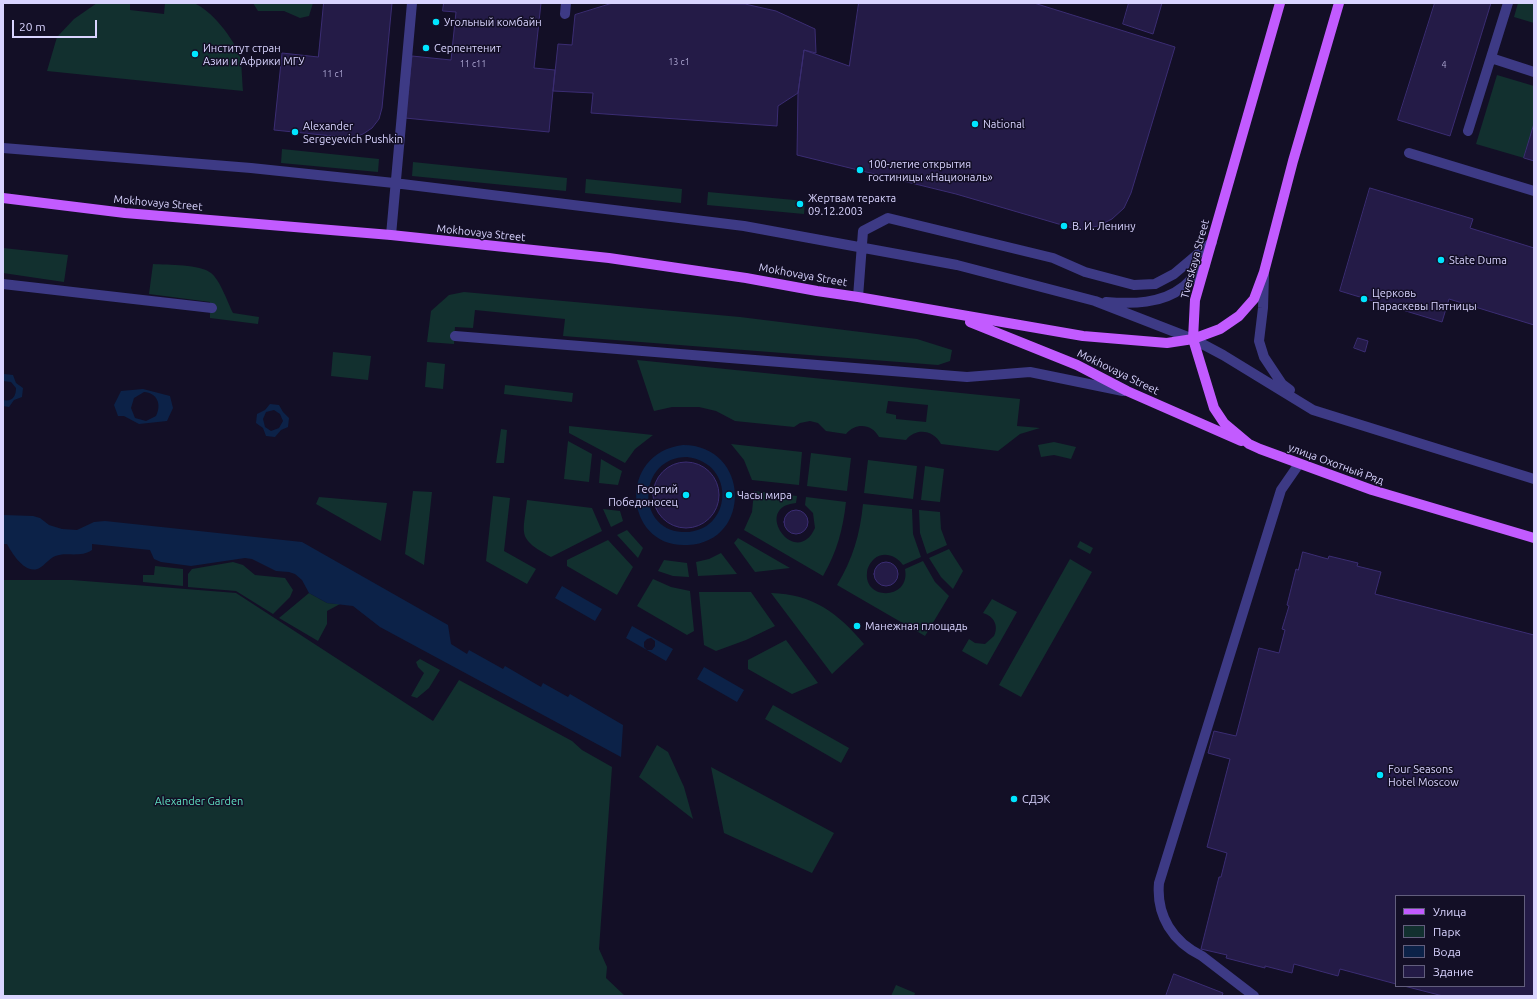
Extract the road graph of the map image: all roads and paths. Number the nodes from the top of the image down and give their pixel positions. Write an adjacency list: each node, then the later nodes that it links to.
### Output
1 (412, 3): 12 (lane)
2 (566, 3): 6 (lane)
3 (1280, 3): 16 (main road, Tverskaya Street)
4 (1339, 3): 19 (main road)
5 (1508, 3): 7 (lane)
6 (564, 14)
7 (1491, 58): 8 (lane); 9 (lane)
8 (1534, 72)
9 (1468, 130)
10 (3, 148): 12 (lane)
11 (1409, 153): 13 (lane)
12 (394, 183): 15 (lane); 17 (lane)
13 (1534, 191)
14 (3, 198): 15 (main road, Mokhovaya Street)
15 (391, 235): 21 (main road, Mokhovaya Street)
16 (1212, 242): 17 (lane); 18 (main road, Tverskaya Street)
17 (860, 246): 21 (lane); 22 (lane)
18 (1205, 265): 22 (lane); 26 (main road, Tverskaya Street)
19 (1264, 272): 26 (main road); 28 (lane)
20 (3, 284): 23 (lane)
21 (858, 297): 24 (main road, Mokhovaya Street)
22 (1094, 300): 26 (lane)
23 (212, 308)
24 (953, 315): 26 (main road, Mokhovaya Street); 27 (main road, Mokhovaya Street)
25 (455, 336): 27 (lane)
26 (1193, 339): 28 (lane); 29 (main road, улица Охотный Ряд)
27 (1127, 391): 29 (main road, Mokhovaya Street)
28 (1313, 410): 31 (lane)
29 (1249, 444): 30 (main road, улица Охотный Ряд)
30 (1299, 464): 32 (main road, улица Охотный Ряд); 33 (lane)
31 (1534, 479)
32 (1534, 538)
33 (1254, 996)

